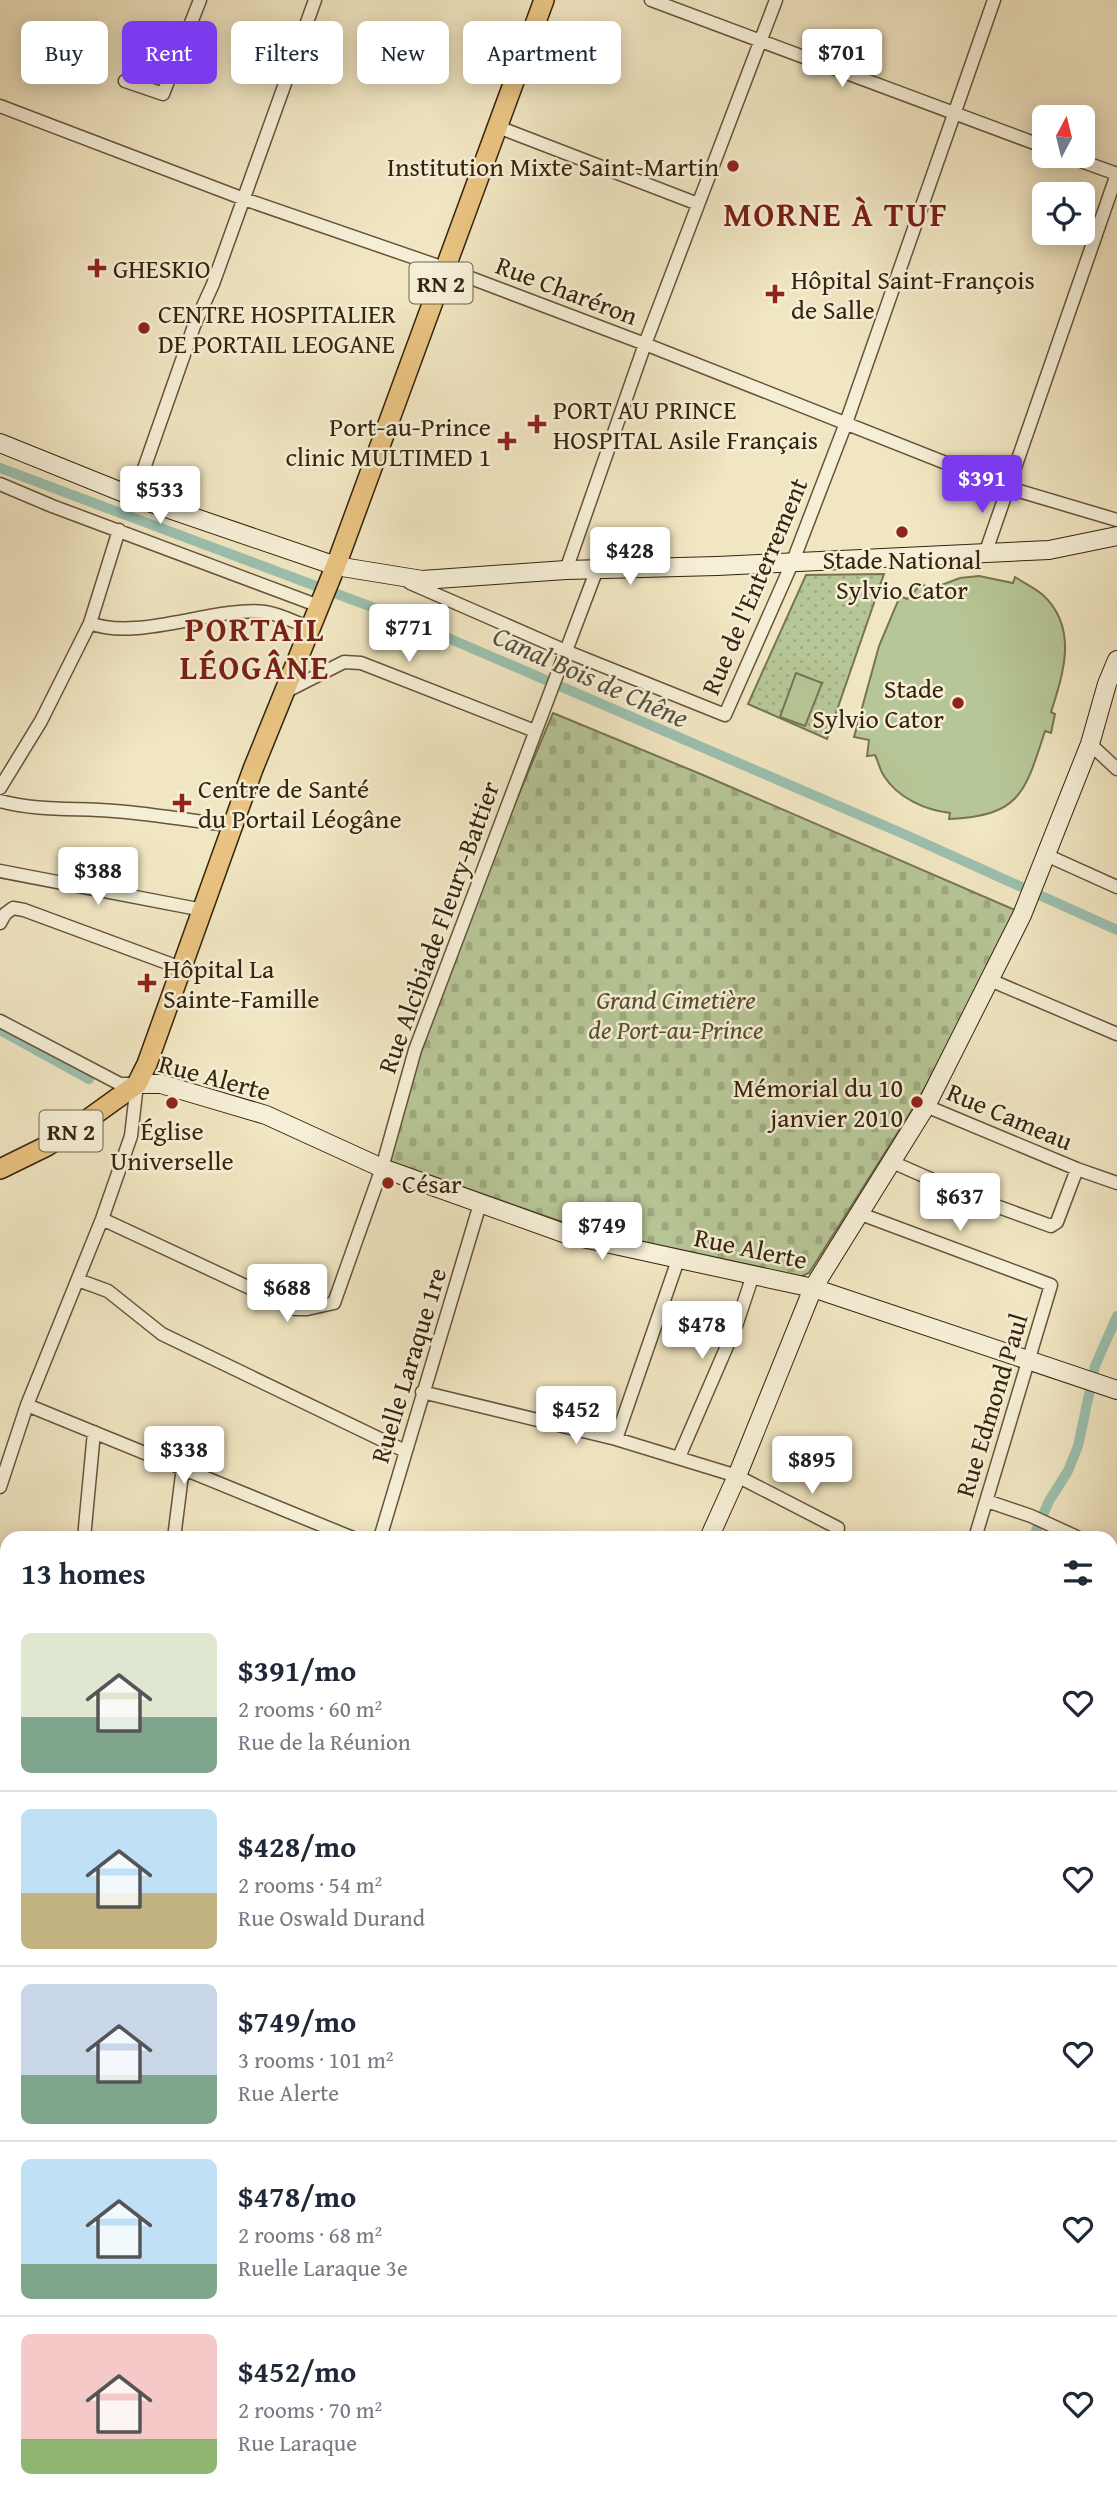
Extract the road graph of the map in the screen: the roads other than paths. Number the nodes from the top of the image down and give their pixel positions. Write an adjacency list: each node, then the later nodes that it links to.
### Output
1 (200, 0): 7 (street)
2 (315, 0): 17 (street)
3 (544, 0): 13 (main road, RN 2)
4 (651, 0): 8 (street)
5 (776, 0): 8 (street)
6 (994, 0): 12 (street, Rue de l'Enterrement)
7 (192, 21)
8 (762, 41): 12 (street); 18 (street)
9 (134, 84): 10 (street)
10 (167, 84)
11 (0, 106): 17 (street, Rue Charéron)
12 (954, 113): 14 (street); 21 (street, Rue de l'Enterrement)
13 (498, 127): 18 (street); 19 (main road, RN 2)
14 (1032, 142)
15 (1096, 166): 16 (street)
16 (1117, 174): 24 (street)
17 (244, 198): 19 (street, Rue Charéron); 25 (street)
18 (698, 204): 20 (street)
19 (447, 269): 20 (street, Rue Charéron); 32 (main road, RN 2)
20 (645, 344): 21 (street, Rue Charéron); 33 (street)
21 (846, 423): 24 (street, Rue Charéron); 30 (street, Rue de l'Enterrement)
22 (0, 443): 25 (street)
23 (0, 484): 27 (street)
24 (1009, 488): 26 (street, Rue Charéron); 29 (street)
25 (134, 497): 32 (street)
26 (1117, 520)
27 (119, 530): 35 (street); 36 (street)
28 (1117, 536): 29 (street)
29 (985, 554): 30 (street)
30 (793, 561): 31 (street); 38 (street, Rue de l'Enterrement)
31 (597, 569): 33 (street); 38 (street, Rue Alcibiade Fleury-Battier)
32 (334, 570): 34 (street); 35 (main road, RN 2)
33 (566, 570): 34 (street)
34 (389, 575): 38 (street)
35 (320, 605): 37 (main road, RN 2)
36 (90, 623): 37 (street); 45 (street)
37 (311, 628): 41 (main road, RN 2)
38 (568, 652): 42 (street, Rue Alcibiade Fleury-Battier)
39 (1117, 660): 40 (street)
40 (1112, 687): 43 (street)
41 (285, 692): 42 (street); 47 (main road, RN 2)
42 (535, 731): 60 (street, Rue Alcibiade Fleury-Battier)
43 (1090, 744): 44 (street); 48 (street)
44 (1117, 769)
45 (0, 788)
46 (0, 801): 47 (street)
47 (233, 826): 51 (main road, RN 2)
48 (1046, 855): 50 (street); 54 (street)
49 (0, 871): 51 (street)
50 (1117, 887)
51 (203, 910): 53 (main road, RN 2)
52 (0, 923): 53 (street)
53 (181, 968): 57 (main road, RN 2)
54 (990, 980): 56 (street); 58 (street)
55 (0, 1021): 57 (street)
56 (1117, 1034)
57 (137, 1084): 60 (street, Rue Alerte); 61 (main road, RN 2); 66 (street)
58 (926, 1105): 59 (street); 62 (street, Rue Cameau)
59 (892, 1162): 62 (street); 65 (street)
60 (382, 1168): 64 (street, Rue Alerte); 66 (street, Rue Alcibiade Fleury-Battier)
61 (0, 1169)
62 (1077, 1169): 63 (street, Rue Cameau)
63 (1117, 1183)
64 (480, 1204): 67 (street, Rue Alerte); 73 (street, Ruelle Laraque 1re)
65 (858, 1213): 70 (street); 71 (street, Rue Edmond Paul)
66 (102, 1219): 69 (street)
67 (678, 1260): 68 (street, Rue Alerte); 76 (street)
68 (753, 1275): 70 (street, Rue Alerte); 78 (street)
69 (78, 1280): 74 (street); 77 (street)
70 (813, 1287): 71 (street, Rue Alerte); 80 (street)
71 (1029, 1360): 72 (street, Rue Alerte); 82 (street, Rue Edmond Paul)
72 (1117, 1390)
73 (422, 1392): 76 (street); 77 (street, Ruelle Laraque 1re)
74 (27, 1405): 75 (street); 81 (street)
75 (94, 1432): 79 (street); 83 (street)
76 (616, 1438): 78 (street)
77 (405, 1451): 86 (street, Ruelle Laraque 1re)
78 (679, 1457): 80 (street)
79 (183, 1467): 84 (street); 85 (street)
80 (737, 1476): 87 (street); 88 (street)
81 (0, 1487)
82 (987, 1501): 89 (street, Rue Edmond Paul); 90 (street)
83 (85, 1531)
84 (175, 1531)
85 (334, 1531)
86 (382, 1531)
87 (712, 1531)
88 (837, 1531)
89 (977, 1531)
90 (1062, 1531)

